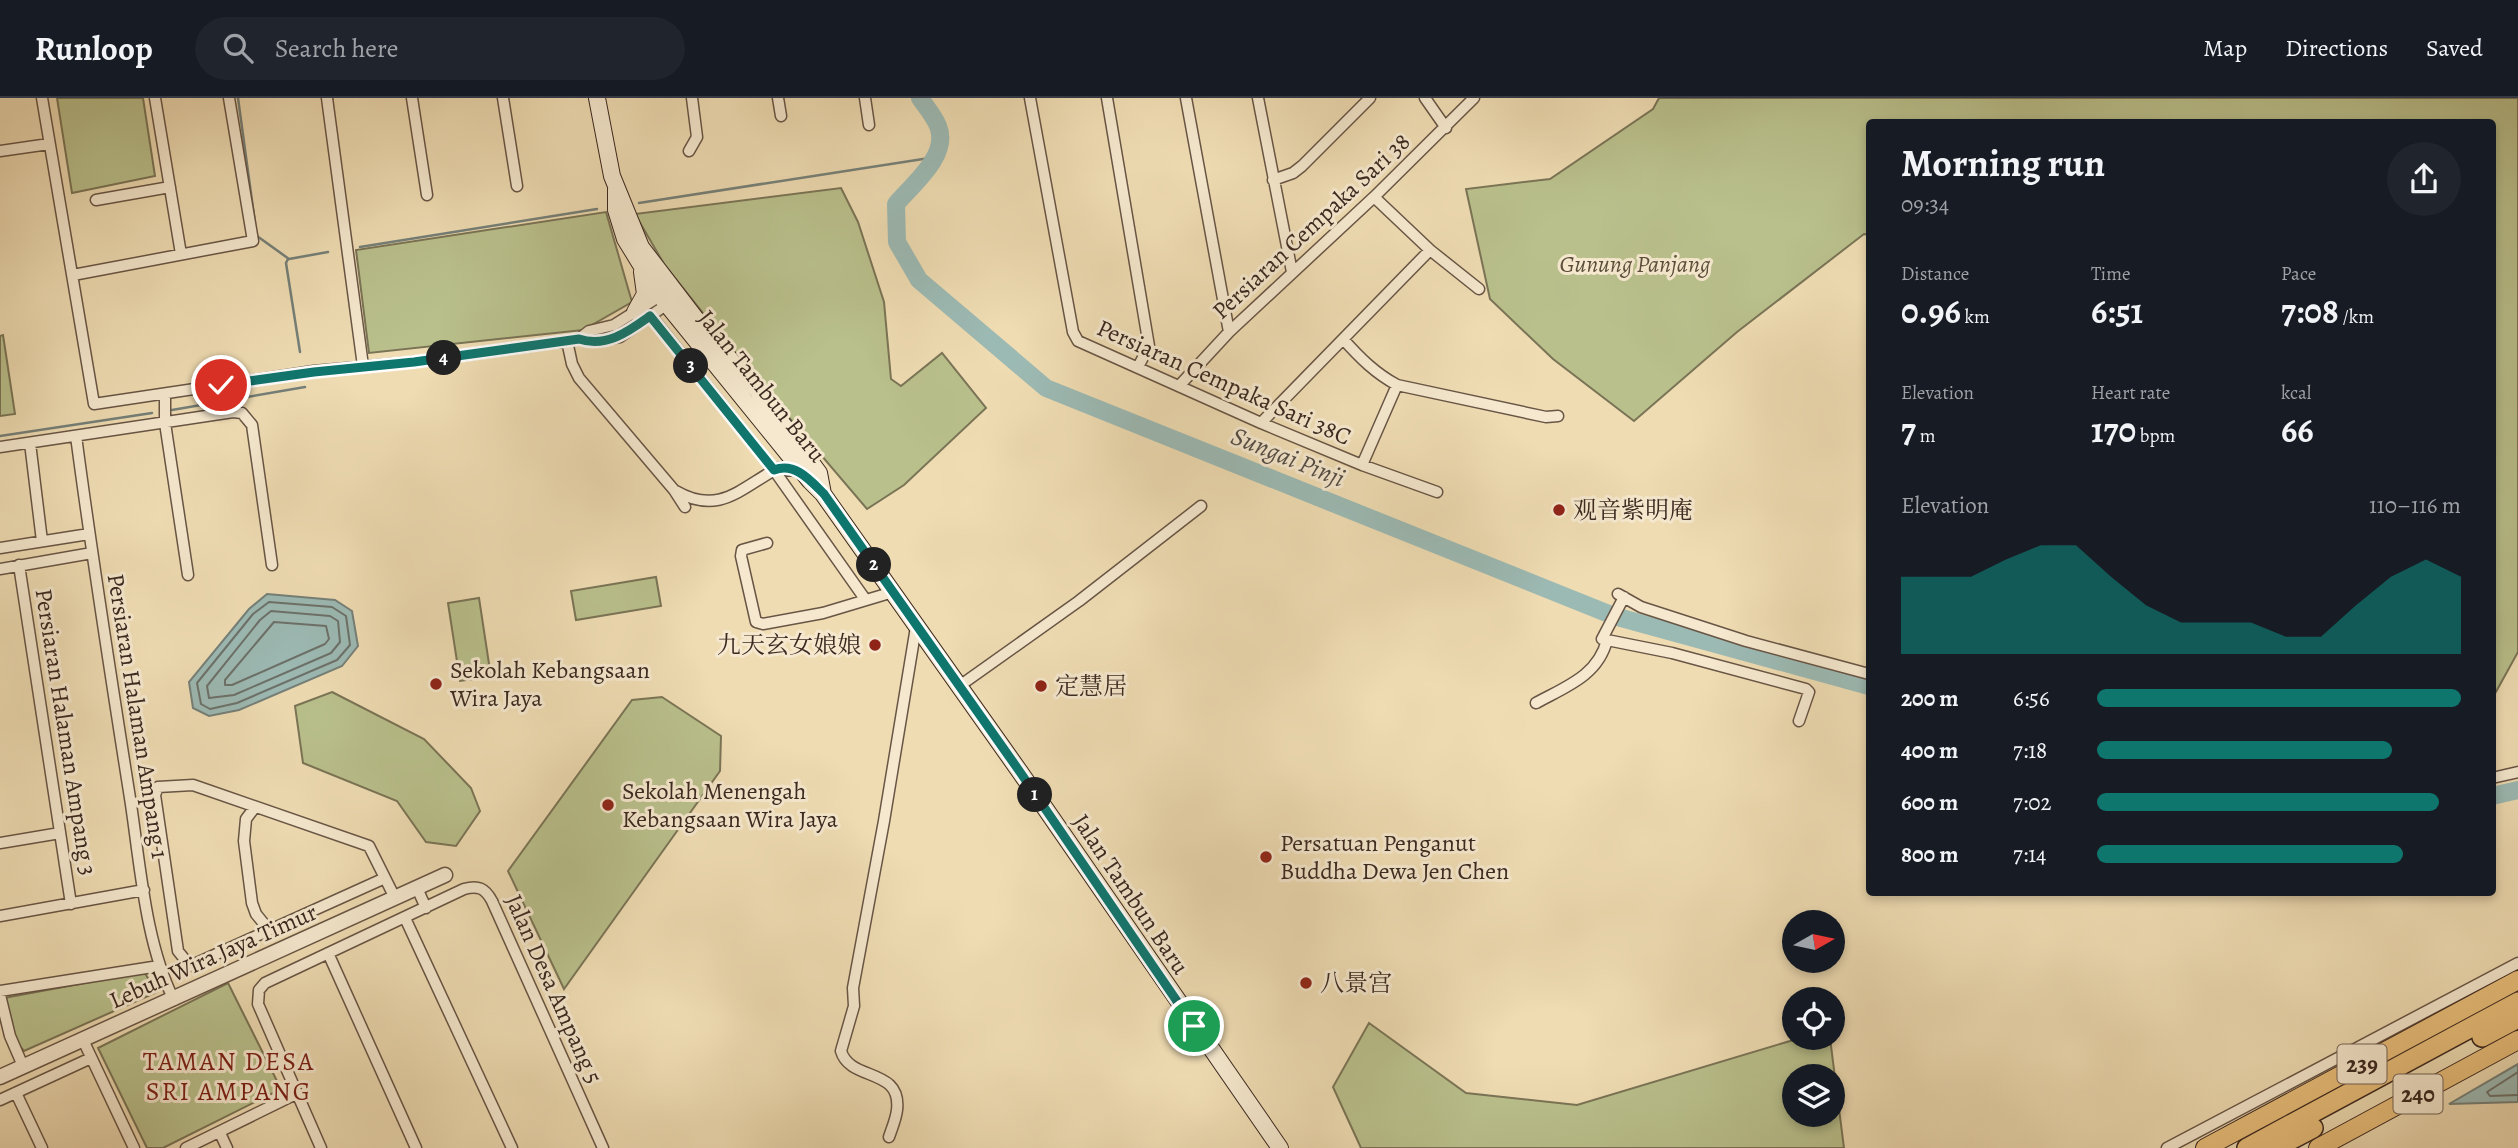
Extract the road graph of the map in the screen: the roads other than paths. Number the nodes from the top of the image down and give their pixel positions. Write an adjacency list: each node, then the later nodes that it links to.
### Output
1 (42, 98): 21 (street)
2 (155, 98): 26 (street)
3 (229, 98): 33 (street)
4 (327, 98): 45 (street)
5 (412, 98): 28 (street)
6 (503, 98): 25 (street)
7 (597, 98): 27 (main road)
8 (692, 98): 23 (street)
9 (778, 98): 18 (street)
10 (865, 98): 19 (street)
11 (1030, 98): 46 (street, Persiaran Cempaka Sari 38C)
12 (1107, 98): 46 (street)
13 (1185, 98): 41 (street)
14 (1258, 98): 24 (street)
15 (1370, 98): 24 (street)
16 (1425, 98): 20 (street)
17 (1474, 98): 20 (street, Persiaran Cempaka Sari 38)
18 (781, 116)
19 (869, 125)
20 (1446, 128): 29 (street, Persiaran Cempaka Sari 38)
21 (49, 144): 22 (street); 36 (street)
22 (0, 151)
23 (689, 151)
24 (1273, 180): 35 (street)
25 (517, 186)
26 (170, 187): 30 (street); 33 (street)
27 (616, 189): 31 (main road); 34 (main road)
28 (427, 195)
29 (1374, 197): 32 (street); 35 (street, Persiaran Cempaka Sari 38)
30 (96, 200)
31 (630, 223): 38 (main road); 40 (main road)
32 (1430, 250): 37 (street); 43 (street)
33 (181, 254): 36 (street)
34 (638, 262): 38 (main road); 39 (main road)
35 (1292, 272): 41 (street, Persiaran Cempaka Sari 38)
36 (73, 275): 49 (street)
37 (1479, 289)
38 (664, 299): 39 (street); 39 (street); 40 (main road); 53 (main road, Jalan Tambun Baru)
39 (643, 314): 42 (street); 42 (street); 58 (street)
40 (703, 328): 62 (main road, Jalan Tambun Baru)
41 (1229, 332): 48 (street, Persiaran Cempaka Sari 38)
42 (579, 339): 44 (street)
43 (1343, 340): 47 (street); 51 (street)
44 (567, 341): 45 (street); 60 (street)
45 (363, 366): 49 (street)
46 (1138, 367): 48 (street, Persiaran Cempaka Sari 38C)
47 (1397, 385): 50 (street); 57 (street, Persiaran Cempaka Sari 38C)
48 (1179, 387): 51 (street, Persiaran Cempaka Sari 38C)
49 (164, 394): 52 (street)
50 (1558, 416)
51 (1261, 422): 57 (street, Persiaran Cempaka Sari 38C)
52 (165, 423): 54 (street); 71 (street); 73 (street)
53 (773, 433): 58 (street); 59 (main road, Jalan Tambun Baru)
54 (76, 436): 55 (street); 65 (street, Persiaran Halaman Ampang 1)
55 (30, 443): 56 (street); 66 (street)
56 (0, 447)
57 (1362, 465): 61 (street, Persiaran Cempaka Sari 38C)
58 (776, 469): 59 (street); 60 (street); 75 (street)
59 (804, 473): 62 (main road, Jalan Tambun Baru)
60 (674, 489): 64 (street)
61 (1437, 492)
62 (824, 494): 74 (main road, Jalan Tambun Baru)
63 (1201, 506): 79 (street)
64 (685, 507)
65 (89, 534): 66 (street); 69 (street, Persiaran Halaman Ampang 1)
66 (42, 541): 68 (street)
67 (768, 543): 75 (street)
68 (0, 548)
69 (92, 553): 70 (street); 90 (street, Persiaran Halaman Ampang 1)
70 (19, 565): 72 (street); 85 (street, Persiaran Halaman Ampang 3)
71 (272, 565)
72 (0, 569)
73 (188, 575)
74 (893, 592): 75 (street); 76 (main road, Jalan Tambun Baru)
75 (865, 599)
76 (916, 628): 79 (main road, Jalan Tambun Baru); 114 (street)
77 (1607, 640): 78 (street); 80 (street); 81 (street)
78 (1866, 673)
79 (958, 687): 123 (main road, Jalan Tambun Baru)
80 (1536, 703)
81 (1799, 721)
82 (2518, 772): 83 (street)
83 (2496, 777)
84 (255, 807): 88 (street); 96 (street); 96 (street)
85 (60, 833): 86 (street); 92 (street, Persiaran Halaman Ampang 3)
86 (0, 843)
87 (446, 875): 89 (street, Lebuh Wira Jaya Timur)
88 (385, 878): 91 (street); 96 (street)
89 (417, 888): 91 (street, Lebuh Wira Jaya Timur); 93 (street)
90 (144, 890): 92 (street); 99 (street, Persiaran Halaman Ampang 1)
91 (396, 898): 102 (street, Lebuh Wira Jaya Timur)
92 (71, 904): 94 (street)
93 (426, 908): 95 (street, Jalan Desa Ampang 5); 122 (street, Jalan Desa Ampang 5)
94 (0, 916)
95 (405, 918): 97 (street, Jalan Desa Ampang 5); 121 (street)
96 (269, 929)
97 (328, 953): 111 (street, Jalan Desa Ampang 5); 120 (street)
98 (2518, 963): 124 (street)
99 (159, 966): 101 (street); 102 (street, Persiaran Halaman Ampang 1)
100 (2518, 980): 125 (main road, 239)
101 (0, 993): 108 (street)
102 (174, 999): 105 (street, Lebuh Wira Jaya Timur)
103 (2518, 1002): 126 (highway)
104 (2518, 1018): 127 (highway)
105 (83, 1040): 107 (street); 108 (street, Lebuh Wira Jaya Timur)
106 (2518, 1040): 128 (main road, 240)
107 (91, 1058): 110 (street); 116 (street)
108 (23, 1066): 109 (street, Lebuh Wira Jaya Timur)
109 (0, 1077)
110 (16, 1093): 112 (street); 115 (street)
111 (296, 1094): 113 (street); 119 (street)
112 (0, 1100)
113 (220, 1133): 117 (street); 118 (street)
114 (889, 1136)
115 (43, 1143)
116 (134, 1148)
117 (186, 1148)
118 (227, 1148)
119 (321, 1148)
120 (416, 1148)
121 (512, 1148)
122 (603, 1148)
123 (1280, 1148)
124 (2167, 1148)
125 (2205, 1148)
126 (2247, 1148)
127 (2276, 1148)
128 (2318, 1148)

